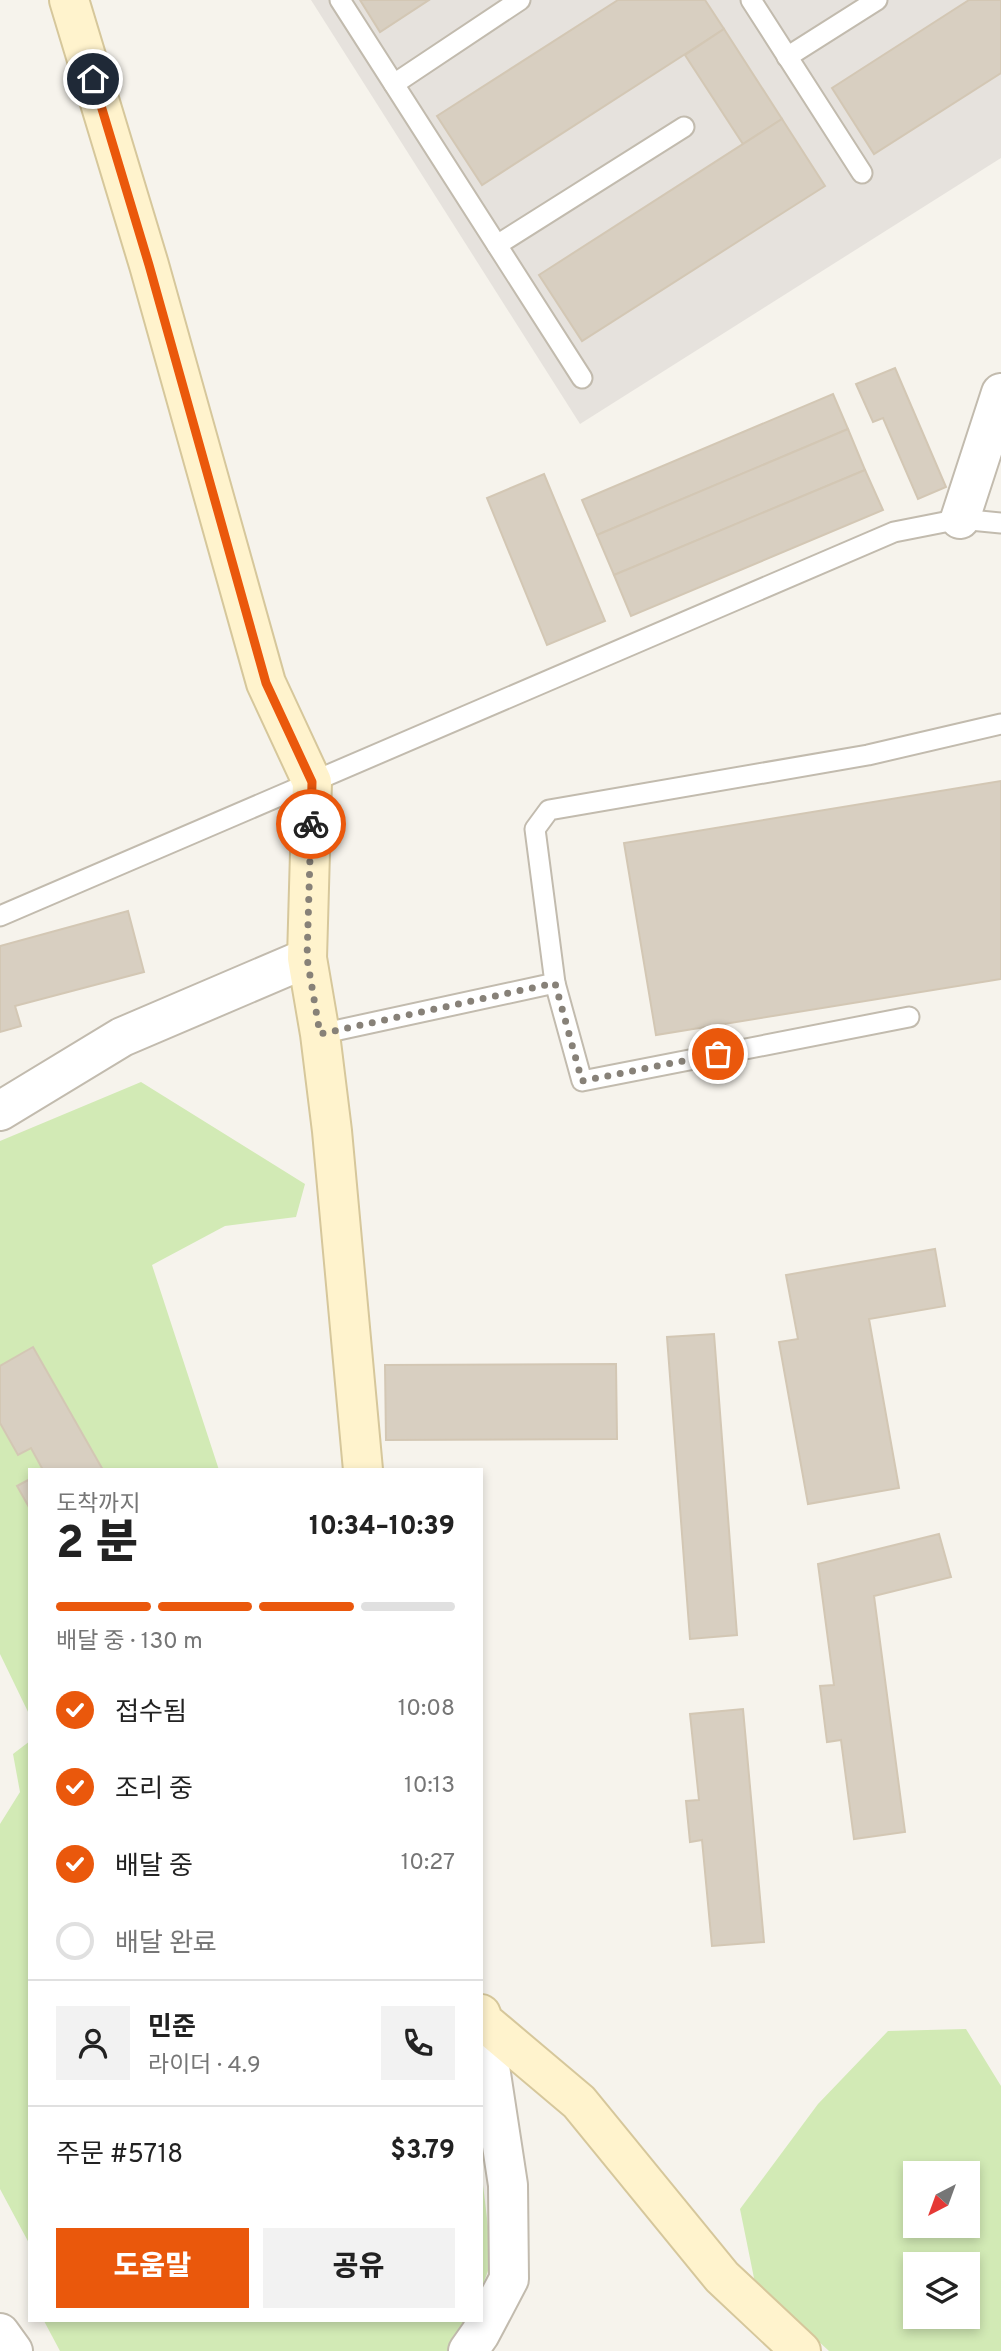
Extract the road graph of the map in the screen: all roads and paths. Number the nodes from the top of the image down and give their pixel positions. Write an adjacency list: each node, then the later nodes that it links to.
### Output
1 (69, 0): 16 (street)
2 (340, 0): 7 (lane)
3 (520, 0): 7 (lane)
4 (751, 0): 6 (lane)
5 (877, 0): 6 (lane)
6 (788, 57): 9 (lane)
7 (394, 84): 10 (lane)
8 (684, 127): 10 (lane)
9 (862, 173)
10 (497, 245): 11 (lane)
11 (582, 378)
12 (1001, 393): 13 (street)
13 (961, 519): 14 (lane); 16 (lane)
14 (1001, 523)
15 (1001, 724): 19 (lane)
16 (312, 782): 17 (lane); 18 (street)
17 (0, 916)
18 (307, 958): 21 (street); 22 (street)
19 (555, 983): 20 (lane); 21 (lane)
20 (909, 1017)
21 (320, 1034): 23 (street)
22 (0, 1111)
23 (363, 1468)
24 (483, 2018): 29 (street)
25 (483, 2023): 28 (street)
26 (0, 2333): 27 (street)
27 (13, 2351)
28 (468, 2351)
29 (801, 2351)

